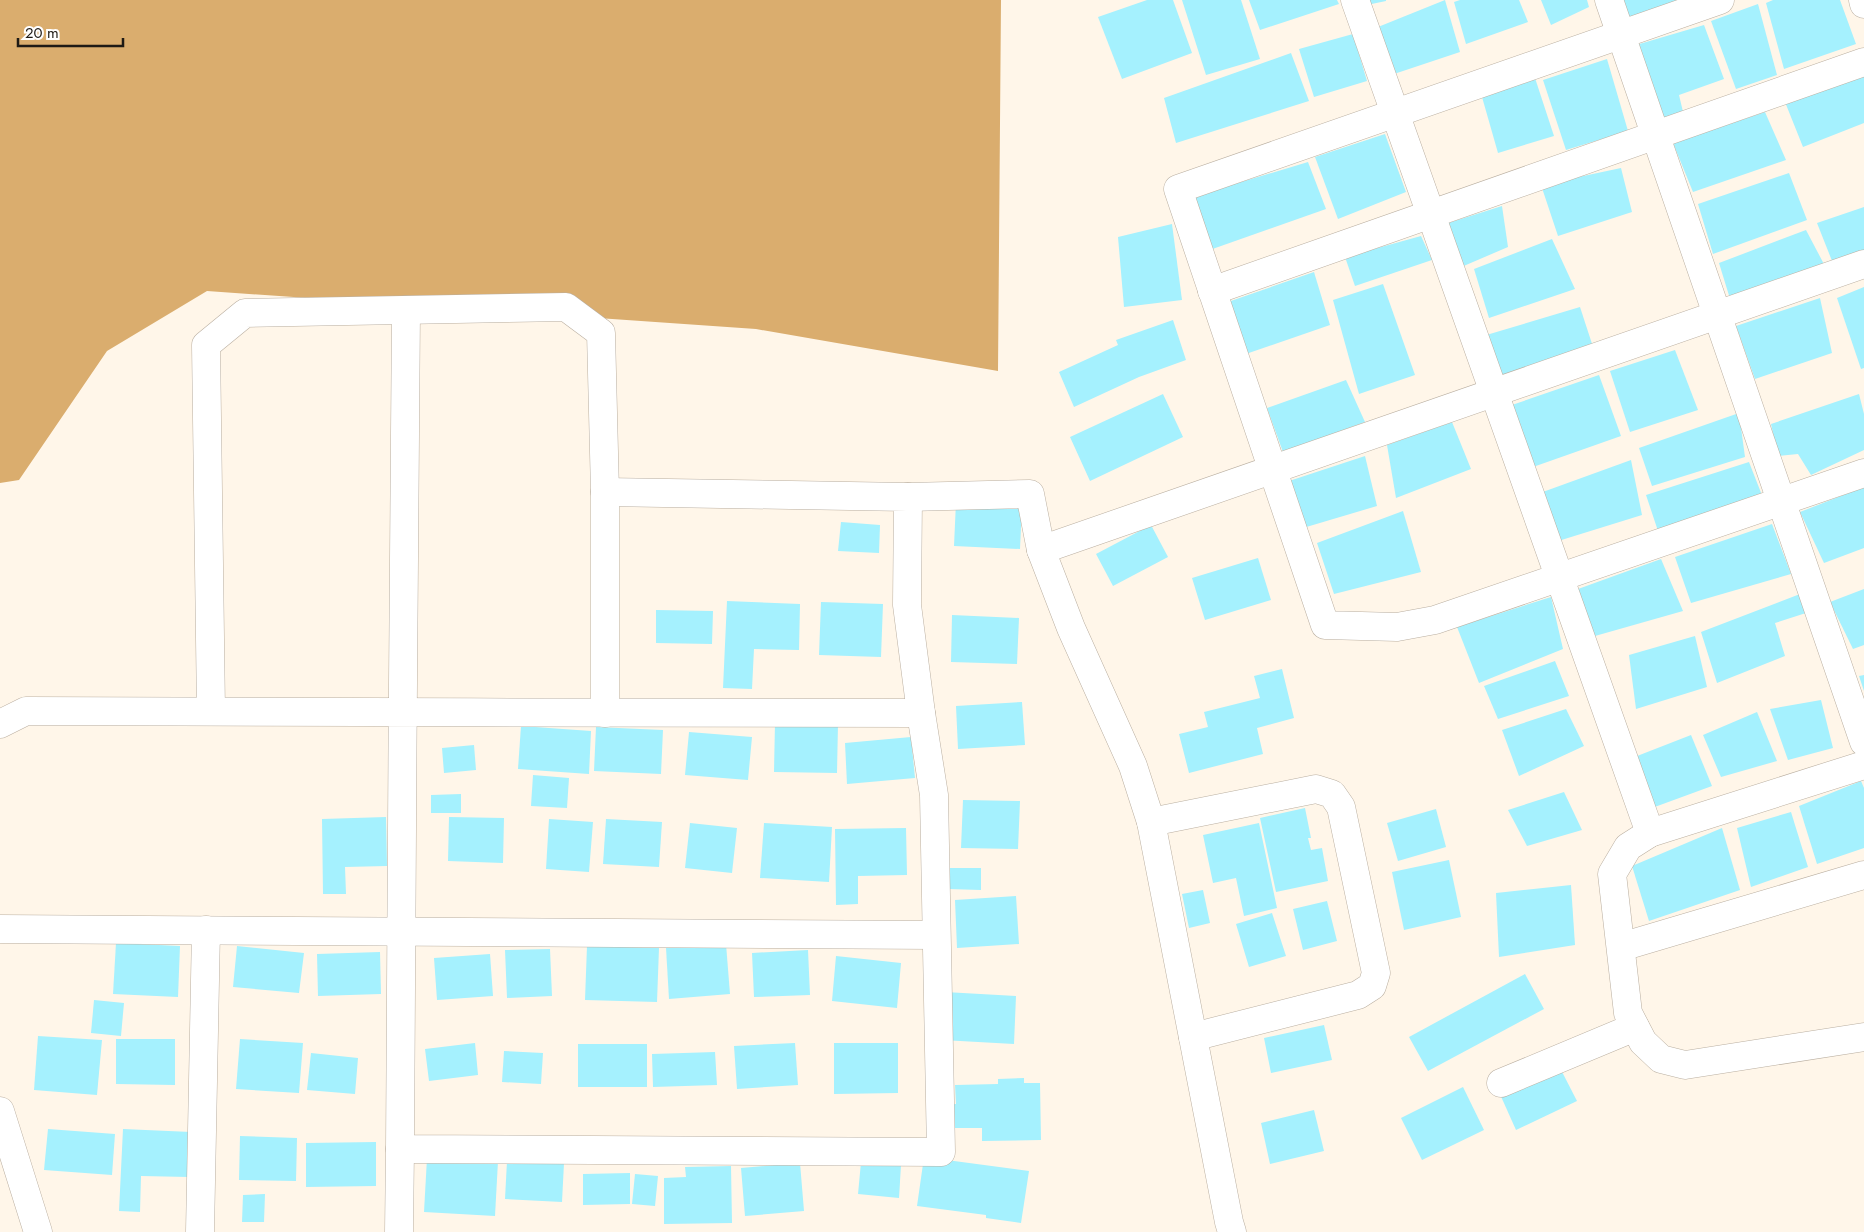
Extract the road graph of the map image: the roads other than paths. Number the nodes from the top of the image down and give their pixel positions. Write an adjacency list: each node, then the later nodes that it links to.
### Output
1 (1355, 0): 8 (street)
2 (1609, 0): 6 (street)
3 (1720, 0): 6 (street)
4 (1863, 0): 5 (street)
5 (1864, 4)
6 (1621, 34): 8 (street); 9 (street)
7 (1864, 62): 9 (street)
8 (1396, 114): 10 (street); 12 (street)
9 (1656, 136): 10 (street); 14 (street)
10 (1431, 214): 12 (street); 15 (street)
11 (1864, 264): 14 (street)
12 (1212, 291): 16 (street)
13 (406, 310): 18 (street); 23 (street); 24 (street)
14 (1717, 315): 15 (street); 20 (street)
15 (1494, 392): 16 (street); 22 (street)
16 (1273, 470): 21 (street); 22 (street)
17 (1864, 472): 20 (street)
18 (605, 492): 19 (street); 25 (street)
19 (908, 497): 21 (street); 26 (street)
20 (1782, 501): 22 (street); 28 (street)
21 (1041, 550): 30 (street)
22 (1560, 577): 31 (street)
23 (211, 712): 24 (street); 27 (street)
24 (403, 712): 25 (street); 35 (street)
25 (605, 713): 26 (street)
26 (921, 713): 36 (street)
27 (0, 724)
28 (1864, 742)
29 (1864, 765): 31 (street)
30 (1151, 822): 39 (street); 39 (street)
31 (1650, 832): 37 (street)
32 (1864, 875): 37 (street)
33 (0, 929): 34 (street)
34 (206, 930): 35 (street); 45 (street)
35 (401, 932): 36 (street); 43 (street)
36 (936, 935): 43 (street)
37 (1621, 947): 38 (street)
38 (1635, 1027): 40 (street); 41 (street)
39 (1193, 1037): 47 (street)
40 (1864, 1037)
41 (1502, 1083)
42 (0, 1111): 44 (street)
43 (400, 1149): 46 (street)
44 (38, 1232)
45 (200, 1232)
46 (399, 1232)
47 (1232, 1232)

